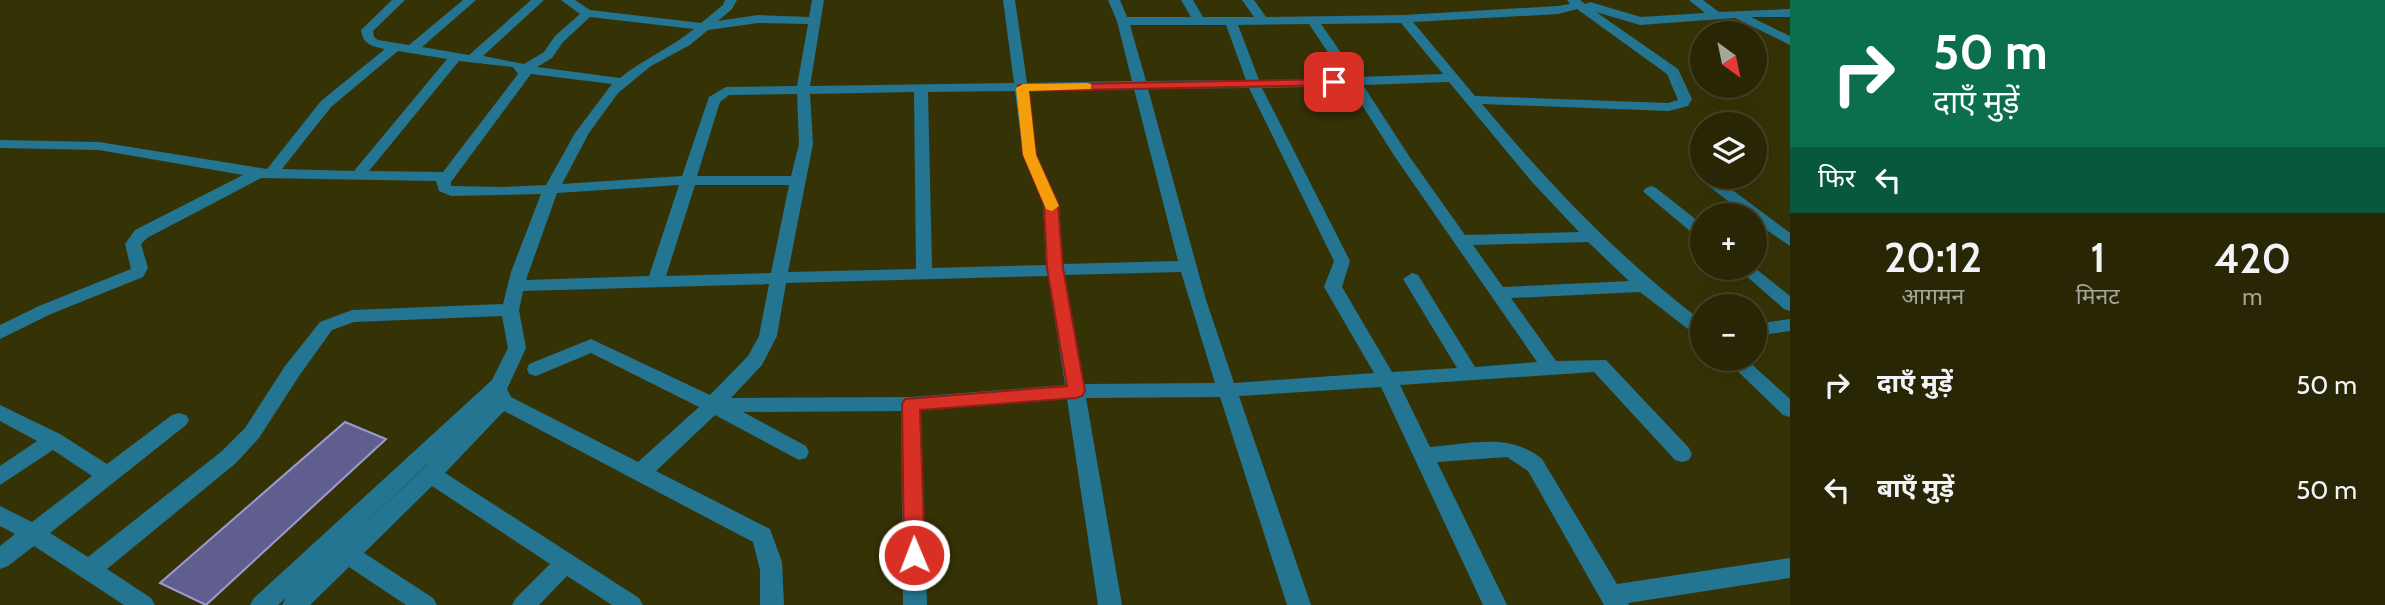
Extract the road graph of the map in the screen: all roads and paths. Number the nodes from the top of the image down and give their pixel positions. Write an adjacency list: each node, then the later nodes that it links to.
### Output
1 (399, 0): 27 (street)
2 (470, 0): 28 (street)
3 (538, 0): 29 (street)
4 (567, 0): 14 (street)
5 (731, 0): 25 (street)
6 (818, 0): 21 (street)
7 (1009, 0): 36 (street)
8 (1114, 0): 22 (street)
9 (1187, 0): 23 (street)
10 (1248, 0): 20 (street)
11 (1695, 0): 17 (street)
12 (1576, 3): 13 (street); 17 (street); 39 (street)
13 (1498, 6): 19 (street)
14 (587, 13): 25 (street); 30 (street)
15 (1790, 13): 16 (street)
16 (1735, 14): 17 (street); 26 (street)
17 (1716, 15)
18 (1312, 19): 19 (street); 20 (street); 33 (street)
19 (1404, 19): 31 (street)
20 (1262, 20): 24 (street)
21 (814, 21): 25 (street); 37 (street)
22 (1123, 21): 23 (street); 35 (street)
23 (1199, 21): 24 (street)
24 (1231, 21): 34 (street)
25 (704, 26): 32 (street)
26 (1790, 41)
27 (395, 47): 28 (street); 41 (street)
28 (412, 49): 29 (street)
29 (464, 58): 30 (street); 42 (street)
30 (524, 69): 32 (street); 43 (street)
31 (1453, 78): 33 (street); 39 (street)
32 (623, 82): 46 (street)
33 (1354, 82): 34 (street); 51 (street)
34 (1254, 84): 35 (street); 73 (street)
35 (1140, 86): 36 (street); 53 (street)
36 (1023, 88): 38 (street); 54 (street)
37 (803, 89): 38 (street); 44 (street); 45 (street)
38 (921, 89): 55 (street)
39 (1474, 100): 50 (street)
40 (0, 144): 41 (street)
41 (264, 173): 42 (street); 68 (street)
42 (358, 174): 43 (street)
43 (446, 177): 46 (street)
44 (687, 180): 45 (street); 46 (street); 59 (street)
45 (797, 181): 56 (street)
46 (552, 189): 60 (street)
47 (1722, 189): 52 (street)
48 (1651, 191): 49 (street)
49 (1690, 222)
50 (1592, 237): 51 (street); 61 (street)
51 (1460, 240): 62 (street)
52 (1790, 241)
53 (1188, 266): 54 (street); 74 (street)
54 (1055, 268): 55 (street); 75 (street)
55 (924, 272): 56 (street)
56 (779, 279): 59 (street); 78 (street)
57 (1412, 279): 72 (street)
58 (1760, 280): 63 (street)
59 (656, 282): 60 (street)
60 (515, 286): 64 (street)
61 (1644, 286): 62 (street); 65 (street)
62 (1499, 293): 70 (street)
63 (1790, 305)
64 (510, 310): 76 (street); 97 (street)
65 (1690, 322)
66 (1790, 325): 67 (street)
67 (1767, 328)
68 (0, 333)
69 (536, 369): 78 (street)
70 (1552, 369): 72 (street); 85 (street)
71 (1747, 371): 79 (street)
72 (1471, 375): 73 (street)
73 (1388, 381): 74 (street); 86 (street)
74 (1228, 390): 75 (street); 108 (street)
75 (1076, 391): 77 (street); 107 (street)
76 (495, 394): 83 (street); 87 (street)
77 (911, 404): 78 (street); 106 (street)
78 (713, 405): 84 (street); 87 (street)
79 (1790, 410)
80 (0, 412): 82 (street)
81 (179, 420): 89 (street)
82 (53, 440): 89 (street); 90 (street)
83 (445, 446): 88 (street); 100 (street)
84 (799, 452)
85 (1682, 454)
86 (1424, 455): 98 (street); 109 (street)
87 (641, 472): 105 (street)
88 (431, 474): 93 (street); 95 (street)
89 (108, 475): 92 (street)
90 (0, 477)
91 (0, 515): 92 (street)
92 (34, 534): 94 (street); 97 (street)
93 (346, 553): 101 (street); 102 (street)
94 (0, 559)
95 (565, 563): 103 (street); 104 (street)
96 (1790, 568): 98 (street)
97 (90, 569): 99 (street)
98 (1614, 600)
99 (140, 604)
100 (262, 605)
101 (294, 605)
102 (425, 605)
103 (524, 605)
104 (631, 605)
105 (772, 605)
106 (915, 605)
107 (1110, 605)
108 (1299, 605)
109 (1495, 605)

